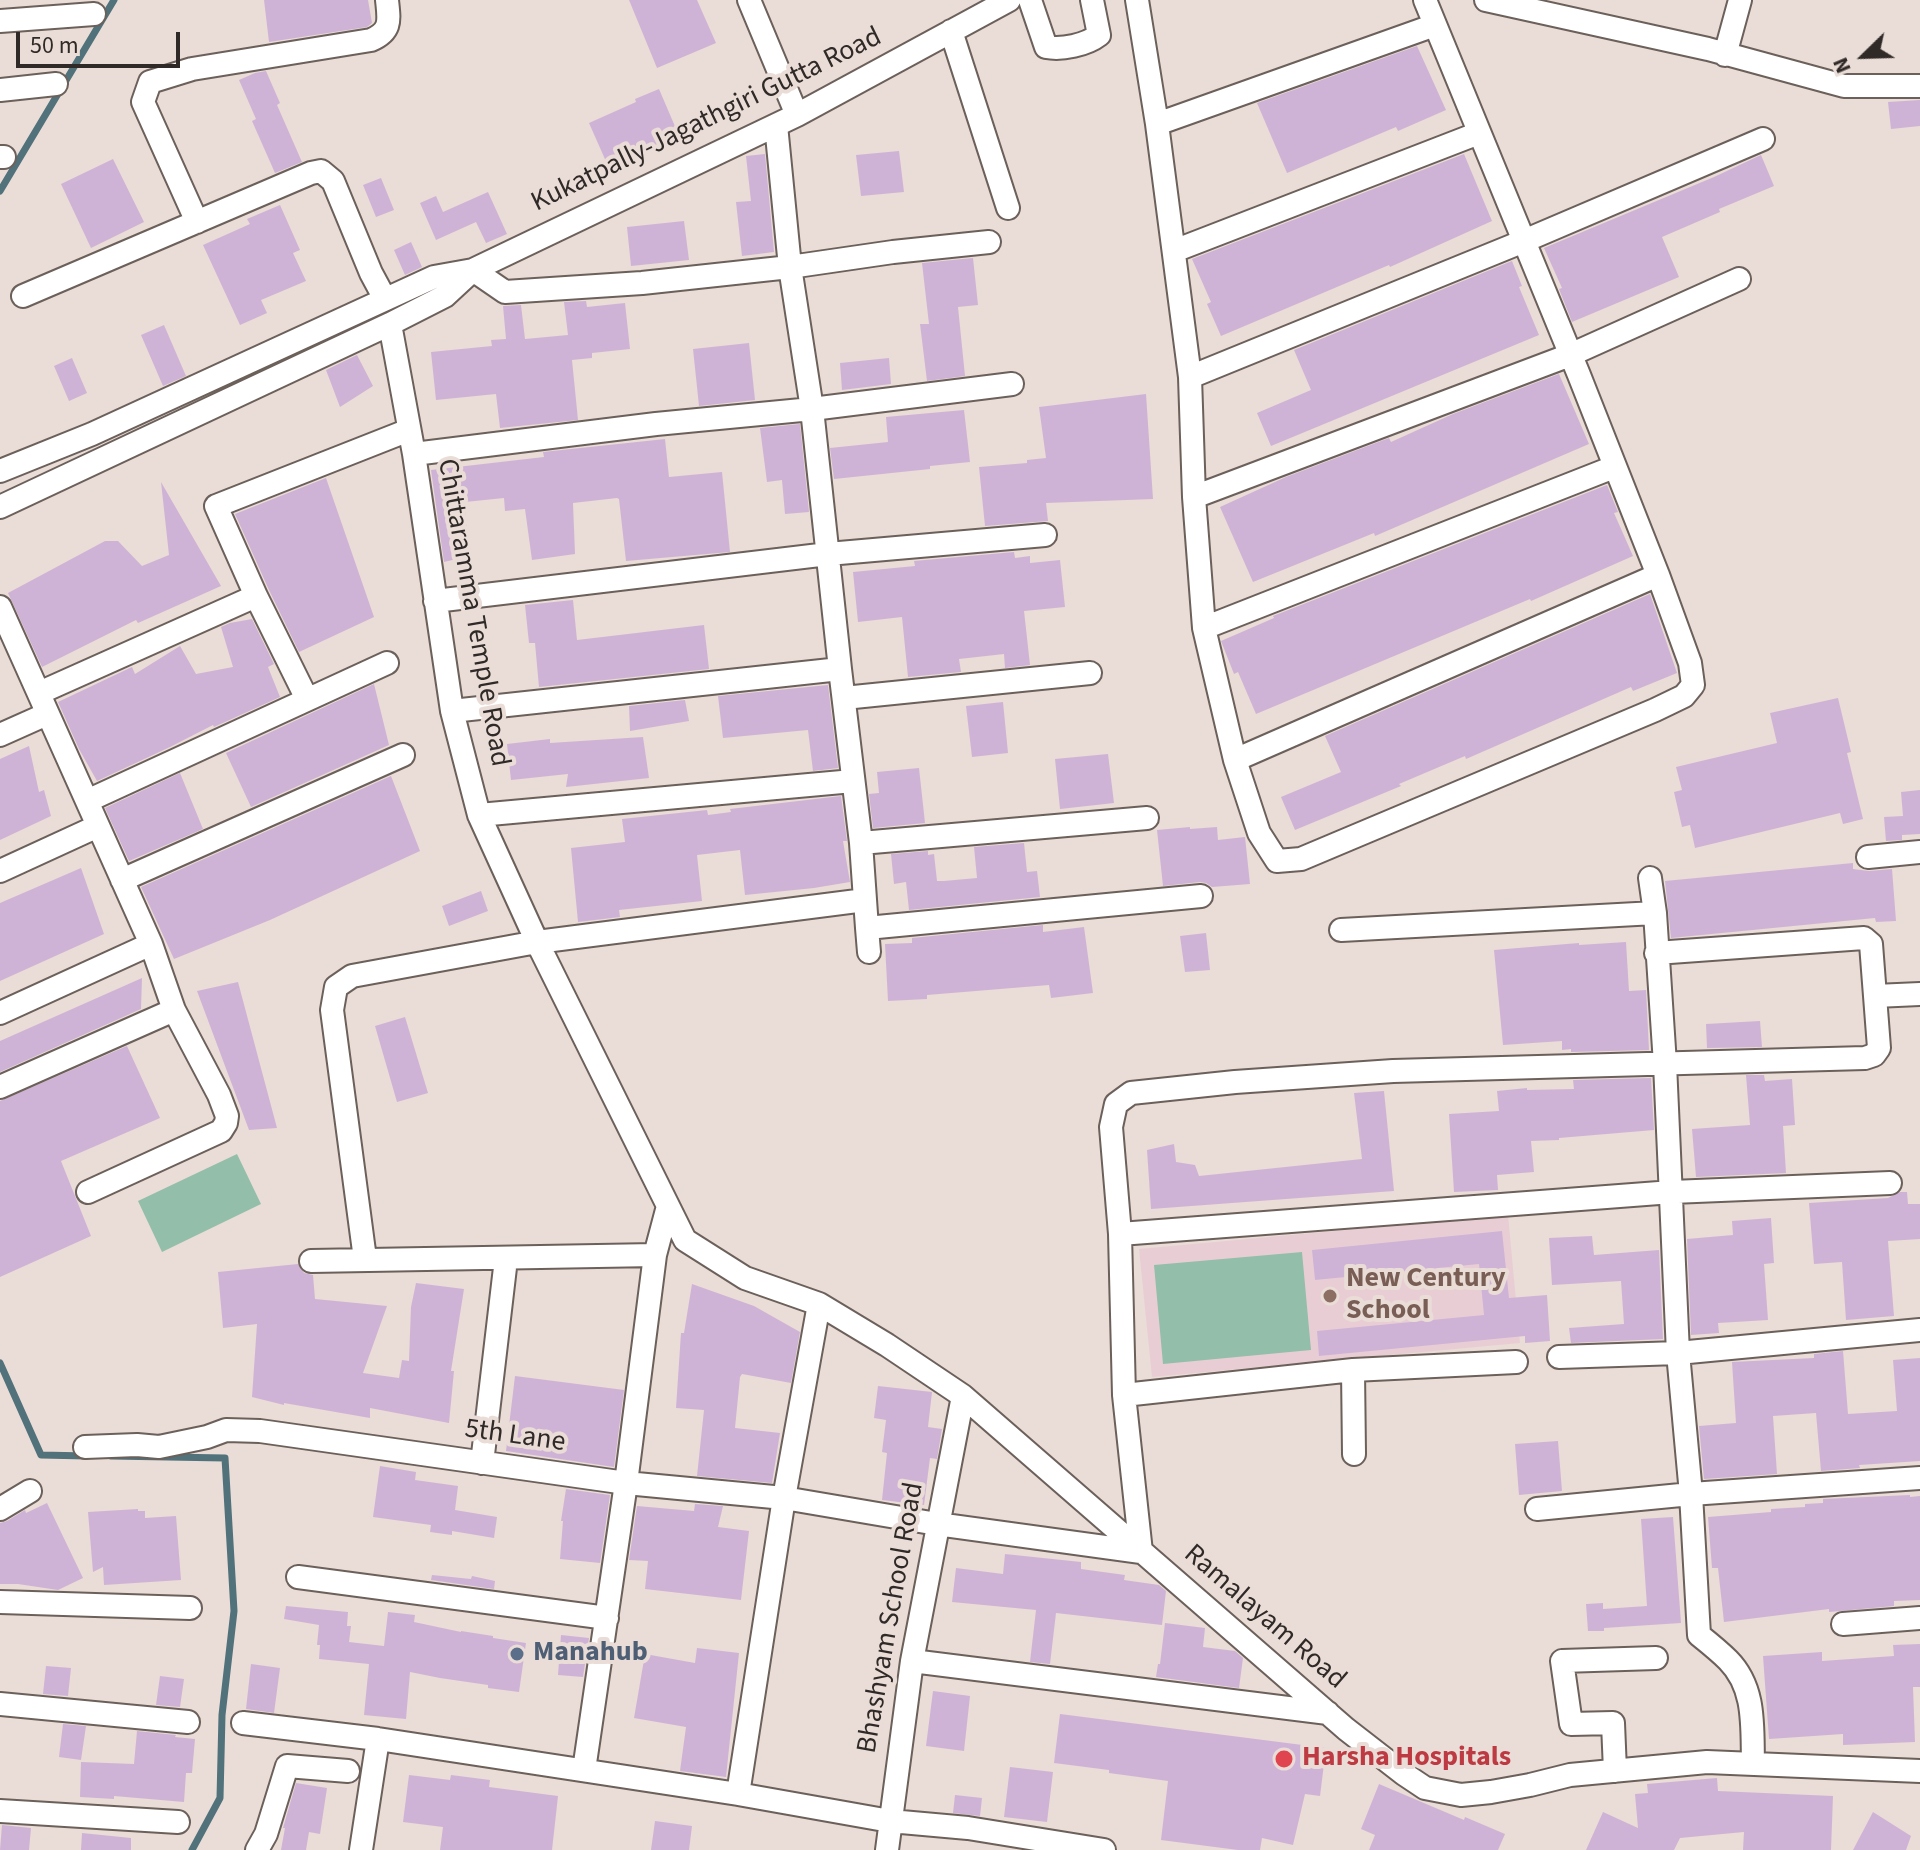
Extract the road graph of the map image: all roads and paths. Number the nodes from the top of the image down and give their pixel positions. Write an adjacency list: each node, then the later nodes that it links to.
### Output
1 (387, 0): 25 (street)
2 (749, 0): 19 (street)
3 (1009, 0): 14 (street, Kukatpally-Jagathgiri Gutta Road)
4 (1030, 0): 5 (street)
5 (1092, 0)
6 (1137, 0): 20 (street)
7 (1425, 0): 13 (street)
8 (1486, 0): 15 (street)
9 (1740, 0): 15 (street)
10 (38, 9): 11 (street); 12 (street)
11 (94, 14)
12 (0, 21)
13 (1435, 25): 20 (street); 22 (street)
14 (951, 31): 19 (street, Kukatpally-Jagathgiri Gutta Road); 24 (street)
15 (1725, 55): 17 (street)
16 (56, 84): 18 (street)
17 (1920, 86)
18 (0, 90)
19 (797, 115): 21 (street, Kukatpally-Jagathgiri Gutta Road)
20 (1157, 124): 28 (street)
21 (776, 125): 29 (street); 30 (street, Kukatpally-Jagathgiri Gutta Road)
22 (1479, 133): 26 (street); 28 (street)
23 (1763, 139): 26 (street)
24 (1008, 208)
25 (197, 222): 32 (street); 33 (street)
26 (1524, 241): 35 (street); 36 (street)
27 (989, 242): 29 (street)
28 (1174, 251): 36 (street)
29 (790, 267): 30 (street); 38 (street)
30 (473, 270): 33 (street, Kukatpally-Jagathgiri Gutta Road); 34 (street, Kukatpally-Jagathgiri Gutta Road)
31 (1739, 279): 35 (street)
32 (23, 296)
33 (385, 299): 42 (street, Kukatpally-Jagathgiri Gutta Road)
34 (390, 324): 39 (street, Chittaramma Temple Road); 44 (street, Kukatpally-Jagathgiri Gutta Road)
35 (1570, 355): 41 (street); 43 (street)
36 (1190, 377): 43 (street)
37 (1012, 384): 38 (street)
38 (812, 409): 40 (street); 46 (street)
39 (409, 430): 40 (street, Chittaramma Temple Road); 48 (street)
40 (414, 454): 49 (street, Chittaramma Temple Road)
41 (1614, 467): 47 (street); 51 (street)
42 (0, 471)
43 (1194, 497): 51 (street)
44 (0, 507)
45 (1045, 535): 46 (street)
46 (828, 554): 49 (street); 53 (street)
47 (1658, 575): 62 (street); 62 (street)
48 (256, 596): 55 (street); 57 (street)
49 (435, 601): 58 (street, Chittaramma Temple Road)
50 (0, 607): 55 (street)
51 (1204, 628): 62 (street)
52 (387, 663): 57 (street)
53 (840, 669): 56 (street); 58 (street)
54 (1090, 673): 56 (street)
55 (39, 693): 59 (street)
56 (844, 698): 63 (street)
57 (307, 699): 64 (street)
58 (452, 711): 65 (street, Chittaramma Temple Road)
59 (47, 714): 60 (street); 64 (street)
60 (0, 735)
61 (403, 755): 73 (street)
62 (1235, 760)
63 (853, 781): 65 (street); 68 (street)
64 (87, 801): 67 (street)
65 (479, 815): 79 (street, Chittaramma Temple Road)
66 (1147, 818): 68 (street)
67 (98, 826): 71 (street); 73 (street)
68 (861, 843): 75 (street)
69 (1920, 852): 70 (street)
70 (1868, 857)
71 (0, 871)
72 (1650, 878): 76 (street)
73 (122, 880): 80 (street)
74 (1201, 896): 77 (street)
75 (865, 900): 77 (street); 79 (street)
76 (1655, 913): 78 (street); 82 (street)
77 (867, 928): 81 (street)
78 (1341, 930)
79 (537, 942): 92 (street, Chittaramma Temple Road); 95 (street)
80 (151, 944): 85 (street); 86 (street)
81 (869, 952)
82 (1656, 953): 84 (street); 87 (street)
83 (1920, 994): 84 (street)
84 (1875, 996): 87 (street)
85 (174, 1010): 88 (street); 90 (street)
86 (0, 1013)
87 (1665, 1064): 91 (street); 93 (street)
88 (0, 1087)
89 (1890, 1183): 91 (street)
90 (88, 1192)
91 (1672, 1192): 93 (street); 100 (street)
92 (668, 1206): 94 (street); 98 (street, Ramalayam Road)
93 (1120, 1234): 104 (street)
94 (655, 1255): 96 (street); 110 (street)
95 (365, 1259): 96 (street); 97 (street)
96 (506, 1259): 108 (street)
97 (311, 1261)
98 (819, 1304): 105 (street, Ramalayam Road); 113 (street)
99 (1920, 1330): 100 (street)
100 (1678, 1353): 101 (street); 112 (street)
101 (1559, 1357)
102 (1516, 1362): 103 (street)
103 (1353, 1370): 104 (street); 107 (street)
104 (1124, 1395): 117 (street)
105 (963, 1396): 116 (street, Bhashyam School Road); 117 (street, Ramalayam Road)
106 (85, 1447): 108 (street, 5th Lane)
107 (1354, 1454)
108 (482, 1463): 110 (street, 5th Lane)
109 (1920, 1478): 112 (street)
110 (626, 1483): 113 (street, 5th Lane); 121 (street)
111 (30, 1491): 114 (street)
112 (1691, 1494): 115 (street); 132 (street)
113 (784, 1498): 116 (street, 5th Lane); 138 (street)
114 (0, 1509)
115 (1537, 1509)
116 (937, 1524): 117 (street, 5th Lane); 125 (street, Bhashyam School Road)
117 (1141, 1552): 127 (street, Ramalayam Road)
118 (298, 1577): 121 (street)
119 (0, 1602): 120 (street)
120 (190, 1608)
121 (607, 1618): 134 (street)
122 (1920, 1618): 123 (street)
123 (1843, 1624)
124 (1656, 1658): 136 (street)
125 (912, 1661): 127 (street); 140 (street, Bhashyam School Road)
126 (0, 1704): 128 (street)
127 (1328, 1713): 136 (street, Ramalayam Road)
128 (188, 1722)
129 (243, 1723): 130 (street)
130 (315, 1732): 131 (street); 133 (street)
131 (378, 1739): 134 (street); 143 (street)
132 (1753, 1763): 136 (street, Ramalayam Road); 137 (street, Ramalayam Road)
133 (310, 1768): 135 (street); 142 (street)
134 (584, 1770): 138 (street)
135 (348, 1771)
136 (1615, 1771)
137 (1920, 1771)
138 (738, 1794): 140 (street)
139 (0, 1811): 141 (street)
140 (890, 1821): 144 (street, Bhashyam School Road); 145 (street)
141 (178, 1822)
142 (257, 1850)
143 (361, 1850)
144 (887, 1850)
145 (1104, 1850)

